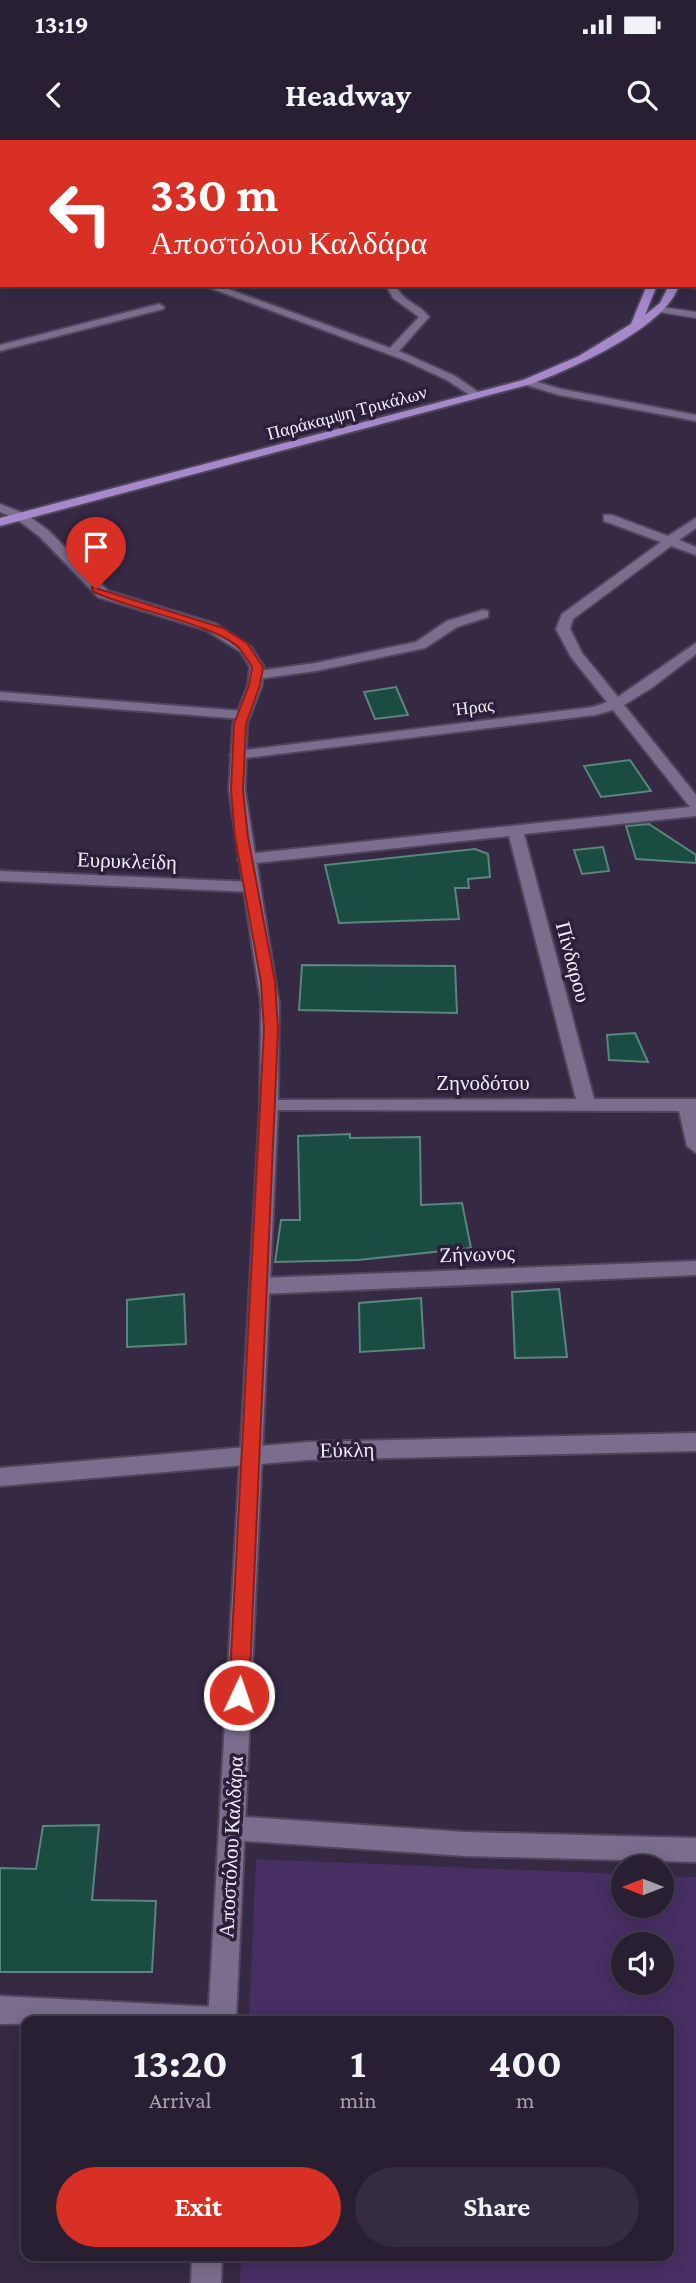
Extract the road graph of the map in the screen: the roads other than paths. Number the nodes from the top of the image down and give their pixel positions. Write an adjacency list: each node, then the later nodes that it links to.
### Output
1 (212, 287): 10 (street)
2 (392, 287): 10 (street)
3 (651, 287): 8 (main road)
4 (673, 287): 6 (main road)
5 (159, 307): 9 (street)
6 (662, 310): 7 (lane); 8 (main road, Παράκαμψη Τρικάλων)
7 (696, 315)
8 (635, 325): 11 (main road, Παράκαμψη Τρικάλων)
9 (0, 348)
10 (391, 352): 12 (street)
11 (527, 382): 12 (main road, Παράκαμψη Τρικάλων); 13 (street)
12 (478, 396): 15 (main road, Παράκαμψη Τρικάλων)
13 (696, 418)
14 (0, 508): 15 (street)
15 (22, 517): 17 (main road, Παράκαμψη Τρικάλων); 23 (street)
16 (608, 518): 19 (street)
17 (0, 522)
18 (696, 522): 19 (street)
19 (671, 541): 20 (street); 25 (street)
20 (696, 551)
21 (482, 614): 23 (street)
22 (696, 647): 25 (street, Ήρας)
23 (257, 675): 26 (street, Αποστόλου Καλδάρα)
24 (0, 696): 26 (street)
25 (618, 704): 27 (street, Ήρας); 28 (street)
26 (243, 715): 27 (street, Αποστόλου Καλδάρα)
27 (237, 755): 31 (street, Αποστόλου Καλδάρα)
28 (696, 805)
29 (696, 811): 30 (street)
30 (515, 830): 31 (street); 34 (street, Πίνδαρου)
31 (246, 859): 33 (street, Αποστόλου Καλδάρα)
32 (0, 876): 33 (street, Ευρυκλείδη)
33 (251, 887): 36 (street, Αποστόλου Καλδάρα)
34 (587, 1105): 35 (street, Ζηνοδότου); 36 (street, Ζηνοδότου)
35 (691, 1105): 37 (street)
36 (269, 1106): 39 (street, Αποστόλου Καλδάρα)
37 (696, 1146)
38 (696, 1268): 39 (street, Ζήνωνος)
39 (261, 1286): 41 (street, Αποστόλου Καλδάρα)
40 (696, 1442): 41 (street, Εύκλη)
41 (252, 1455): 42 (street, Εύκλη); 43 (street, Αποστόλου Καλδάρα)
42 (0, 1477)
43 (232, 1828): 44 (street); 47 (street, Αποστόλου Καλδάρα)
44 (696, 1850)
45 (0, 2010): 46 (street)
46 (119, 2016)
47 (219, 2016)
48 (207, 2261): 49 (street)
49 (206, 2283)

